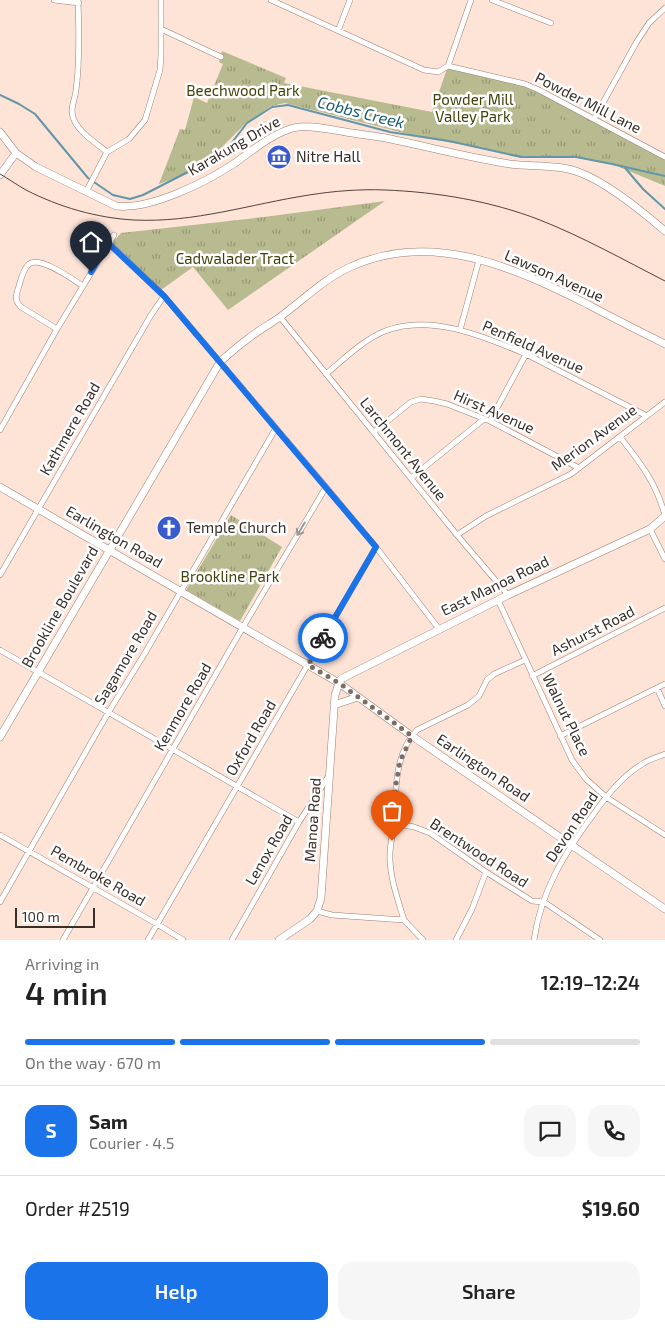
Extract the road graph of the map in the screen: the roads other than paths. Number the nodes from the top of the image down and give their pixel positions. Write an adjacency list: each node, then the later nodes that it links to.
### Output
1 (54, 0): 7 (street)
2 (161, 0): 12 (street)
3 (272, 0): 13 (street)
4 (350, 0): 13 (street)
5 (471, 0): 15 (street)
6 (492, 0): 11 (street)
7 (78, 2): 18 (street)
8 (665, 8): 9 (street)
9 (658, 14): 10 (street); 16 (street)
10 (665, 18)
11 (551, 23)
12 (161, 29): 14 (street); 18 (street)
13 (338, 31): 15 (street)
14 (221, 57)
15 (448, 66): 16 (street, Powder Mill Lane)
16 (594, 119): 20 (street, Powder Mill Lane)
17 (0, 132): 19 (street, Karakung Drive)
18 (107, 152): 22 (street)
19 (16, 153): 21 (street); 22 (street, Karakung Drive)
20 (665, 157)
21 (0, 175)
22 (88, 190): 23 (street, Karakung Drive)
23 (665, 231)
24 (114, 235): 25 (street)
25 (108, 243): 27 (street); 28 (street)
26 (479, 260): 29 (street, Lawson Avenue); 31 (street); 32 (street, Lawson Avenue)
27 (83, 286): 30 (street); 30 (street)
28 (164, 296): 34 (street); 47 (street, Kathmere Road)
29 (280, 317): 34 (street, Lawson Avenue); 35 (street, Larchmont Avenue)
30 (56, 329): 40 (street)
31 (460, 330): 33 (street, Penfield Avenue); 35 (street, Penfield Avenue)
32 (665, 344)
33 (526, 354): 37 (street, Penfield Avenue); 38 (street)
34 (220, 362): 39 (street); 52 (street, Brookline Boulevard)
35 (326, 374): 41 (street, Larchmont Avenue)
36 (665, 402): 37 (street, Merion Avenue)
37 (647, 416): 42 (street, Merion Avenue)
38 (487, 420): 41 (street, Hirst Avenue); 43 (street, Hirst Avenue); 44 (street)
39 (276, 428): 46 (street); 55 (street, Sagamore Road)
40 (0, 430)
41 (374, 432): 44 (street, Larchmont Avenue)
42 (620, 437): 43 (street, Merion Avenue); 48 (street)
43 (579, 468): 50 (street, Merion Avenue)
44 (411, 478): 50 (street, Larchmont Avenue)
45 (0, 487): 47 (street, Earlington Road)
46 (326, 487): 51 (street); 59 (street, Kenmore Road, one-way to 59)
47 (38, 509): 52 (street, Earlington Road); 54 (street, Kathmere Road)
48 (665, 516): 49 (street, East Manoa Road)
49 (650, 529): 53 (street); 56 (street, East Manoa Road)
50 (457, 535): 56 (street, Larchmont Avenue)
51 (376, 547): 60 (street); 63 (street, Oxford Road)
52 (110, 550): 55 (street, Earlington Road); 64 (street, Brookline Boulevard)
53 (665, 559)
54 (0, 575)
55 (180, 591): 59 (street, Earlington Road); 72 (street, Sagamore Road)
56 (508, 595): 57 (street, East Manoa Road)
57 (498, 600): 60 (street, East Manoa Road); 62 (street, Walnut Place)
58 (665, 608): 65 (street, Ashurst Road)
59 (243, 627): 63 (street, Earlington Road); 76 (street, Kenmore Road)
60 (439, 629): 66 (street, East Manoa Road)
61 (0, 650): 64 (street)
62 (525, 660): 65 (street, Walnut Place); 73 (street)
63 (308, 665): 66 (street, Earlington Road); 79 (street, Oxford Road)
64 (39, 672): 72 (street); 75 (street, Brookline Boulevard)
65 (532, 676): 74 (street, Walnut Place)
66 (339, 683): 69 (street, Earlington Road); 70 (street, Manoa Road)
67 (665, 684): 68 (street)
68 (657, 688): 71 (street); 74 (street)
69 (358, 697): 70 (street); 73 (street, Earlington Road)
70 (334, 705): 78 (street, Manoa Road)
71 (665, 706)
72 (108, 713): 76 (street); 86 (street, Sagamore Road)
73 (412, 736): 82 (street); 85 (street, Earlington Road)
74 (560, 736): 80 (street, Walnut Place)
75 (0, 737)
76 (173, 750): 79 (street); 88 (street, Kenmore Road)
77 (665, 754): 80 (street, Devon Road)
78 (330, 774): 81 (street, Lenox Road); 92 (street, Manoa Road)
79 (238, 786): 81 (street); 94 (street, Oxford Road)
80 (606, 796): 84 (street, Walnut Place); 85 (street, Devon Road)
81 (299, 822): 98 (street, Lenox Road)
82 (394, 823): 87 (street, Brentwood Road); 93 (street)
83 (0, 835): 86 (street, Pembroke Road)
84 (665, 835)
85 (571, 845): 90 (street, Devon Road); 91 (street, Earlington Road)
86 (30, 851): 88 (street, Pembroke Road); 89 (street, Sagamore Road)
87 (486, 872): 90 (street, Brentwood Road); 101 (street)
88 (94, 888): 94 (street, Pembroke Road); 95 (street, Kenmore Road)
89 (0, 902)
90 (544, 902): 102 (street, Devon Road); 103 (street, Brentwood Road)
91 (665, 909)
92 (317, 911): 93 (street); 99 (street)
93 (404, 920): 100 (street)
94 (157, 924): 96 (street, Oxford Road); 97 (street, Pembroke Road)
95 (63, 940)
96 (148, 940)
97 (183, 940)
98 (232, 940)
99 (278, 940)
100 (423, 940)
101 (456, 940)
102 (534, 940)
103 (600, 940)

